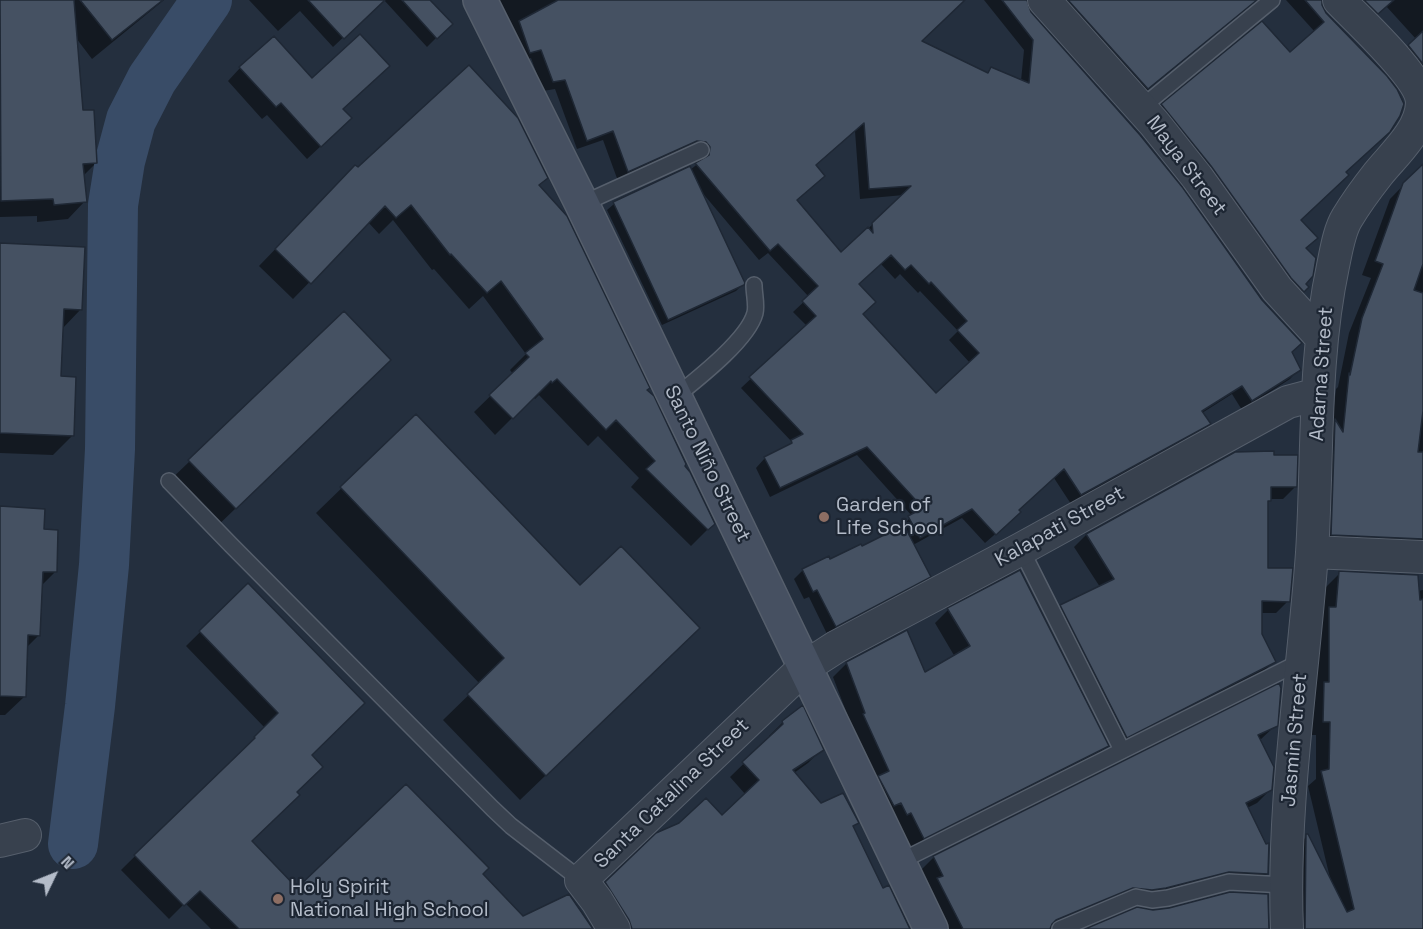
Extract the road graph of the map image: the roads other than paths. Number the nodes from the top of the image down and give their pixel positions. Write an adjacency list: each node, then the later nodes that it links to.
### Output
1 (480, 0): 8 (main road, Santo Niño Street)
2 (1044, 0): 6 (street, Maya Street)
3 (1272, 0): 6 (lane)
4 (1339, 0): 5 (street, Adarna Street)
5 (1420, 84): 10 (street, Adarna Street)
6 (1141, 108): 10 (street, Maya Street)
7 (701, 150): 8 (lane)
8 (582, 204): 12 (main road, Santo Niño Street)
9 (754, 285): 12 (lane)
10 (1321, 337): 11 (street, Adarna Street)
11 (1318, 394): 14 (street, Kalapati Street); 15 (street, Adarna Street)
12 (675, 397): 18 (main road, Santo Niño Street)
13 (169, 481): 21 (lane)
14 (1021, 549): 18 (street, Kalapati Street); 19 (lane)
15 (1312, 552): 16 (street); 17 (street, Jasmin Street)
16 (1423, 557)
17 (1302, 661): 19 (lane); 22 (street, Jasmin Street)
18 (805, 667): 20 (main road, Santo Niño Street); 21 (street, Santa Catalina Street)
19 (1122, 750): 20 (lane)
20 (899, 862): 24 (main road, Santo Niño Street)
21 (581, 880): 23 (street, Santa Catalina Street)
22 (1285, 885): 25 (lane); 26 (street, Jasmin Street)
23 (614, 929)
24 (932, 929)
25 (1060, 929)
26 (1287, 929)

